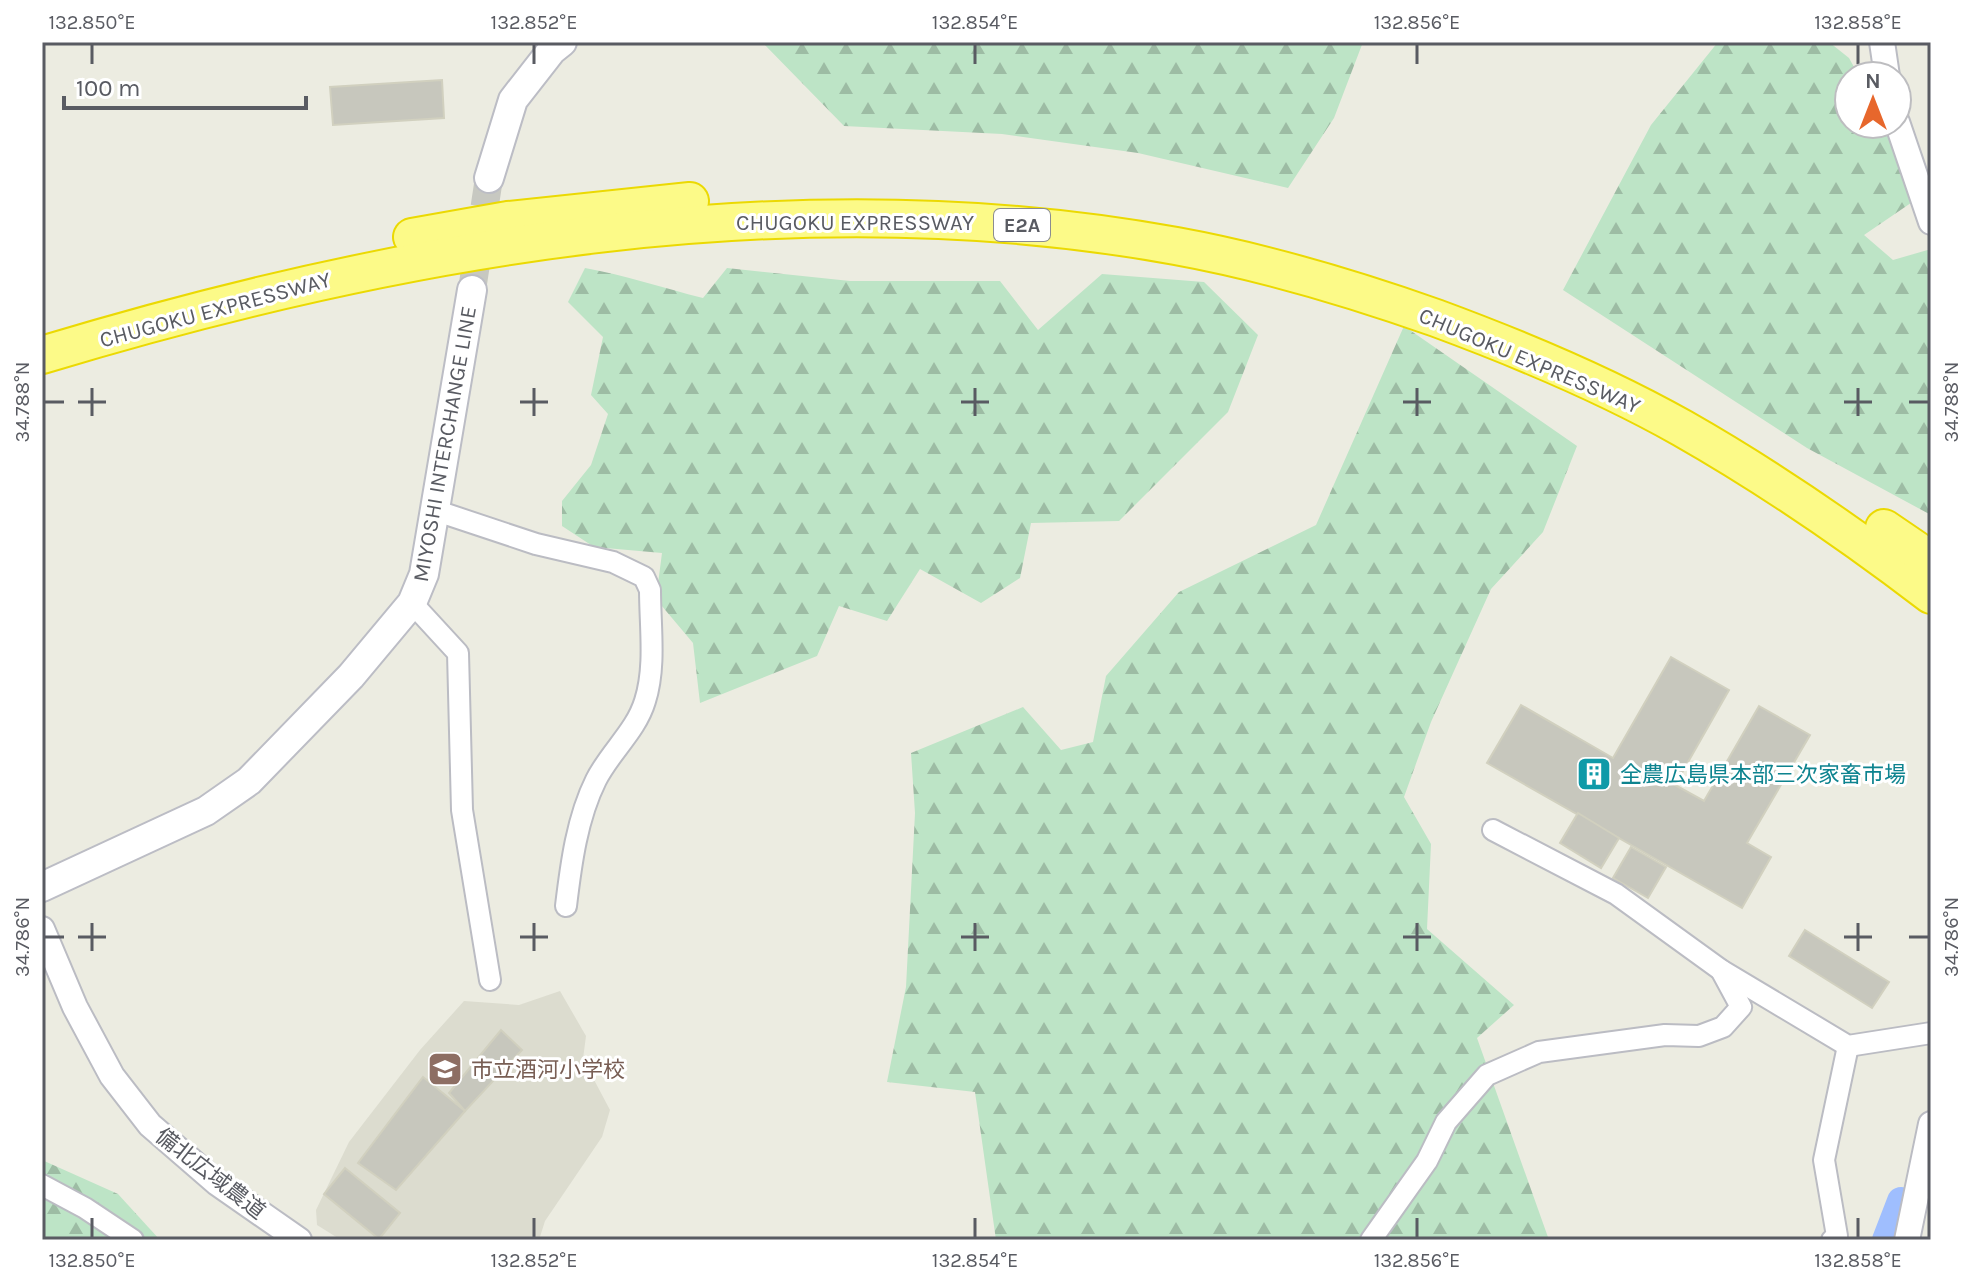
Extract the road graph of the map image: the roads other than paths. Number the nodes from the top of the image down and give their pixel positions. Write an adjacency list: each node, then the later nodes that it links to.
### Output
1 (555, 45): 3 (main road)
2 (1903, 140): 4 (street)
3 (489, 178)
4 (1931, 222)
5 (472, 290): 8 (main road, MIYOSHI INTERCHANGE LINE)
6 (42, 330): 9 (highway, CHUGOKU EXPRESSWAY / E2A)
7 (42, 355): 10 (highway, CHUGOKU EXPRESSWAY / E2A)
8 (434, 510): 11 (main road, MIYOSHI INTERCHANGE LINE); 14 (street)
9 (1931, 562)
10 (1931, 595)
11 (412, 603): 13 (main road, MIYOSHI INTERCHANGE LINE); 17 (street)
12 (1493, 830): 16 (street)
13 (42, 887)
14 (566, 906)
15 (42, 929): 23 (street, 備北広域農道)
16 (1721, 970): 19 (street); 24 (street)
17 (490, 980)
18 (1931, 1033): 19 (street)
19 (1848, 1046): 25 (street)
20 (1931, 1124): 26 (street)
21 (42, 1185): 22 (street)
22 (133, 1240)
23 (299, 1240)
24 (1371, 1240)
25 (1832, 1240)
26 (1907, 1240)

